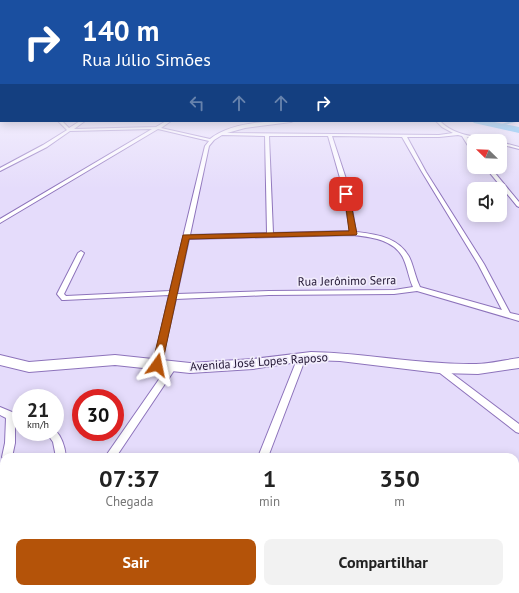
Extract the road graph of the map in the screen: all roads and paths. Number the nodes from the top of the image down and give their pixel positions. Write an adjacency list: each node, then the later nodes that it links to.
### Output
1 (63, 134): 15 (street)
2 (147, 134): 18 (street)
3 (182, 134): 11 (street)
4 (220, 134): 8 (street); 11 (street)
5 (457, 134): 7 (street); 9 (street)
6 (330, 135): 8 (street); 9 (street); 19 (street)
7 (463, 135): 10 (street); 12 (street)
8 (267, 136): 20 (street)
9 (404, 136): 25 (street)
10 (467, 136)
11 (209, 140): 21 (street)
12 (467, 141)
13 (507, 145): 14 (street)
14 (519, 148)
15 (0, 170)
16 (493, 174): 17 (street)
17 (519, 205)
18 (0, 221)
19 (353, 234): 20 (street); 23 (street)
20 (270, 235): 21 (street)
21 (186, 237): 24 (street)
22 (81, 254): 24 (street, Rua Jerônimo Serra)
23 (417, 289): 24 (street, Rua Jerônimo Serra); 25 (street, Rua Jerônimo Serra)
24 (172, 295): 30 (street)
25 (507, 314): 26 (street, Rua Jerônimo Serra)
26 (519, 318)
27 (302, 357): 31 (street, Avenida José Lopes Raposo); 32 (street, Avenida José Lopes Raposo); 41 (street)
28 (0, 360): 30 (street, Avenida José Lopes Raposo)
29 (519, 364): 32 (street, Avenida José Lopes Raposo)
30 (157, 365): 31 (street, Avenida José Lopes Raposo)
31 (172, 367): 40 (street)
32 (439, 368): 35 (street)
33 (0, 411): 34 (street)
34 (12, 416)
35 (519, 429)
36 (12, 434): 38 (street)
37 (57, 441): 39 (street)
38 (8, 453)
39 (60, 453)
40 (113, 453)
41 (265, 453)

